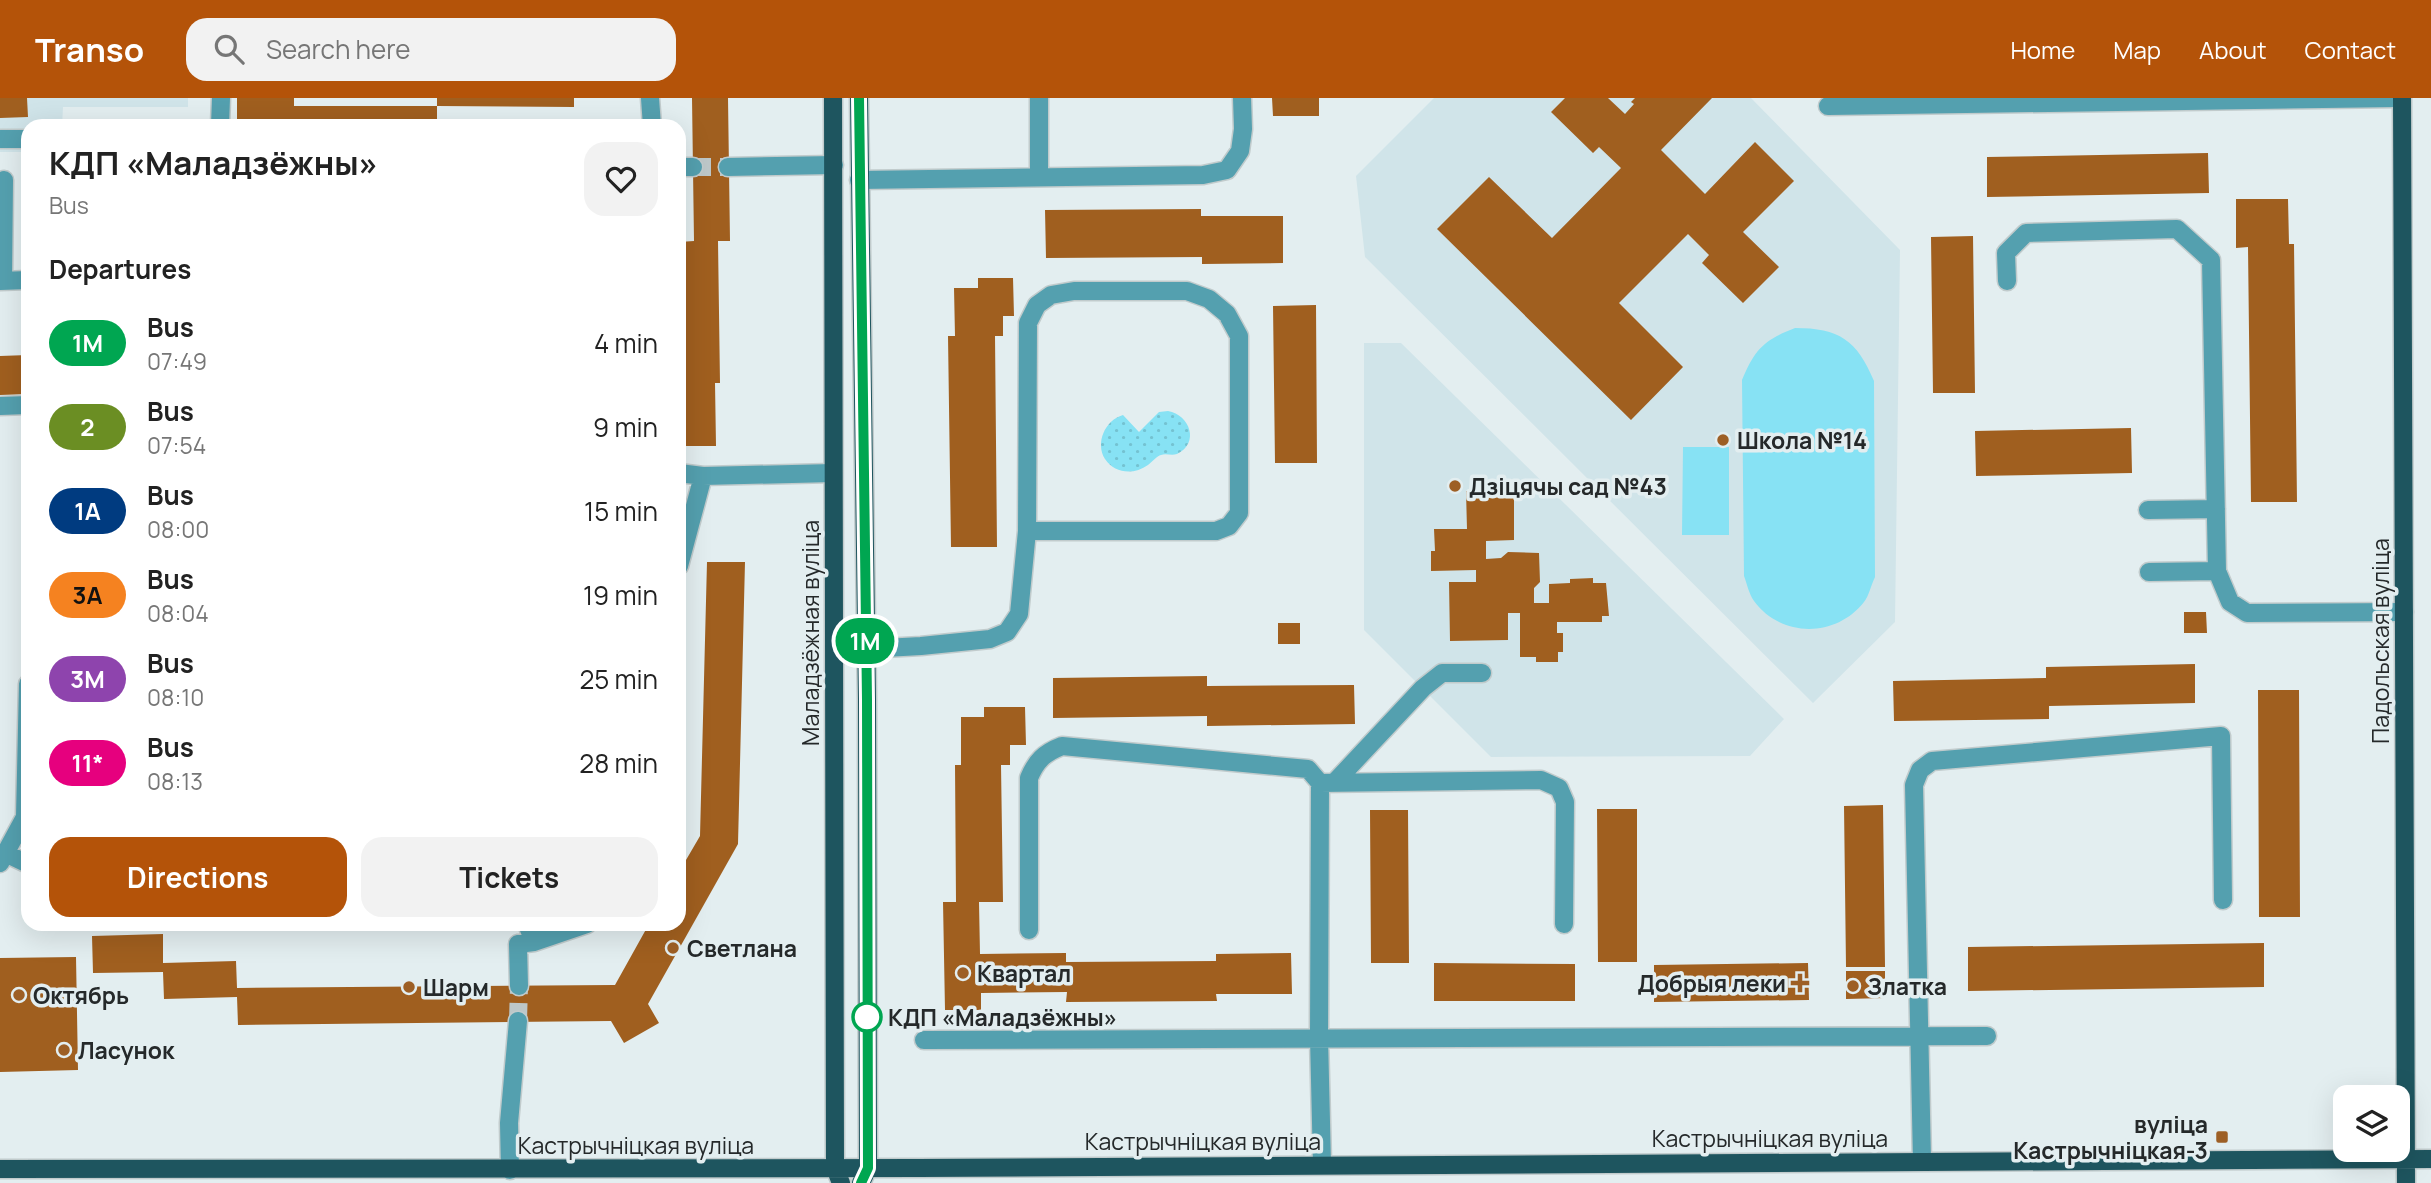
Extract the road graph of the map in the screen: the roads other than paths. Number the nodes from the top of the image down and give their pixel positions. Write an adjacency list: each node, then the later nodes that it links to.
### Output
1 (221, 98): 9 (lane)
2 (650, 98): 10 (lane)
3 (833, 98): 13 (main road, Маладзёжная вуліца)
4 (859, 98): 17 (main road)
5 (1039, 98): 15 (lane)
6 (1242, 98): 15 (lane)
7 (2400, 98): 8 (lane); 32 (main road, Падольская вуліца)
8 (1828, 106)
9 (220, 119)
10 (652, 119)
11 (0, 139): 12 (lane)
12 (21, 139)
13 (834, 165): 14 (lane); 23 (main road, Маладзёжная вуліца)
14 (729, 167)
15 (1039, 177): 17 (lane)
16 (4, 180): 19 (lane)
17 (859, 180): 33 (main road)
18 (21, 280): 19 (lane)
19 (2, 281)
20 (2007, 281): 26 (lane)
21 (21, 405): 22 (lane)
22 (0, 406)
23 (833, 473): 25 (lane); 60 (main road, Маладзёжная вуліца)
24 (686, 474): 25 (lane)
25 (703, 476): 29 (lane)
26 (2216, 509): 27 (lane); 30 (lane)
27 (2148, 510)
28 (1027, 531): 28 (lane); 33 (lane)
29 (686, 539)
30 (2217, 571): 31 (lane); 32 (lane)
31 (2149, 572)
32 (2404, 612): 51 (main road, Падольская вуліца)
33 (866, 649): 61 (main road)
34 (1482, 673): 35 (lane)
35 (1328, 783): 40 (lane); 41 (lane); 49 (lane)
36 (21, 824): 37 (lane)
37 (3, 858): 38 (lane)
38 (21, 862)
39 (2223, 900): 47 (lane)
40 (1564, 924)
41 (1029, 930)
42 (530, 931): 44 (lane)
43 (566, 931): 44 (lane)
44 (534, 942): 45 (lane)
45 (519, 986)
46 (517, 1021): 59 (lane)
47 (1920, 1036): 48 (lane); 49 (lane); 55 (lane)
48 (1987, 1036)
49 (1319, 1037): 50 (lane); 57 (lane)
50 (924, 1040)
51 (2406, 1085)
52 (2333, 1159): 55 (main road, Кастрычніцкая вуліца)
53 (2410, 1159): 54 (main road, Кастрычніцкая вуліца)
54 (2431, 1159)
55 (1922, 1161): 57 (main road, Кастрычніцкая вуліца)
56 (2406, 1162): 62 (main road, Падольская вуліца)
57 (1322, 1165): 61 (main road, Кастрычніцкая вуліца)
58 (0, 1169): 59 (main road, Кастрычніцкая вуліца)
59 (510, 1170): 60 (main road, Кастрычніцкая вуліца)
60 (838, 1176): 61 (main road, Кастрычніцкая вуліца)
61 (864, 1176)
62 (2406, 1183)

